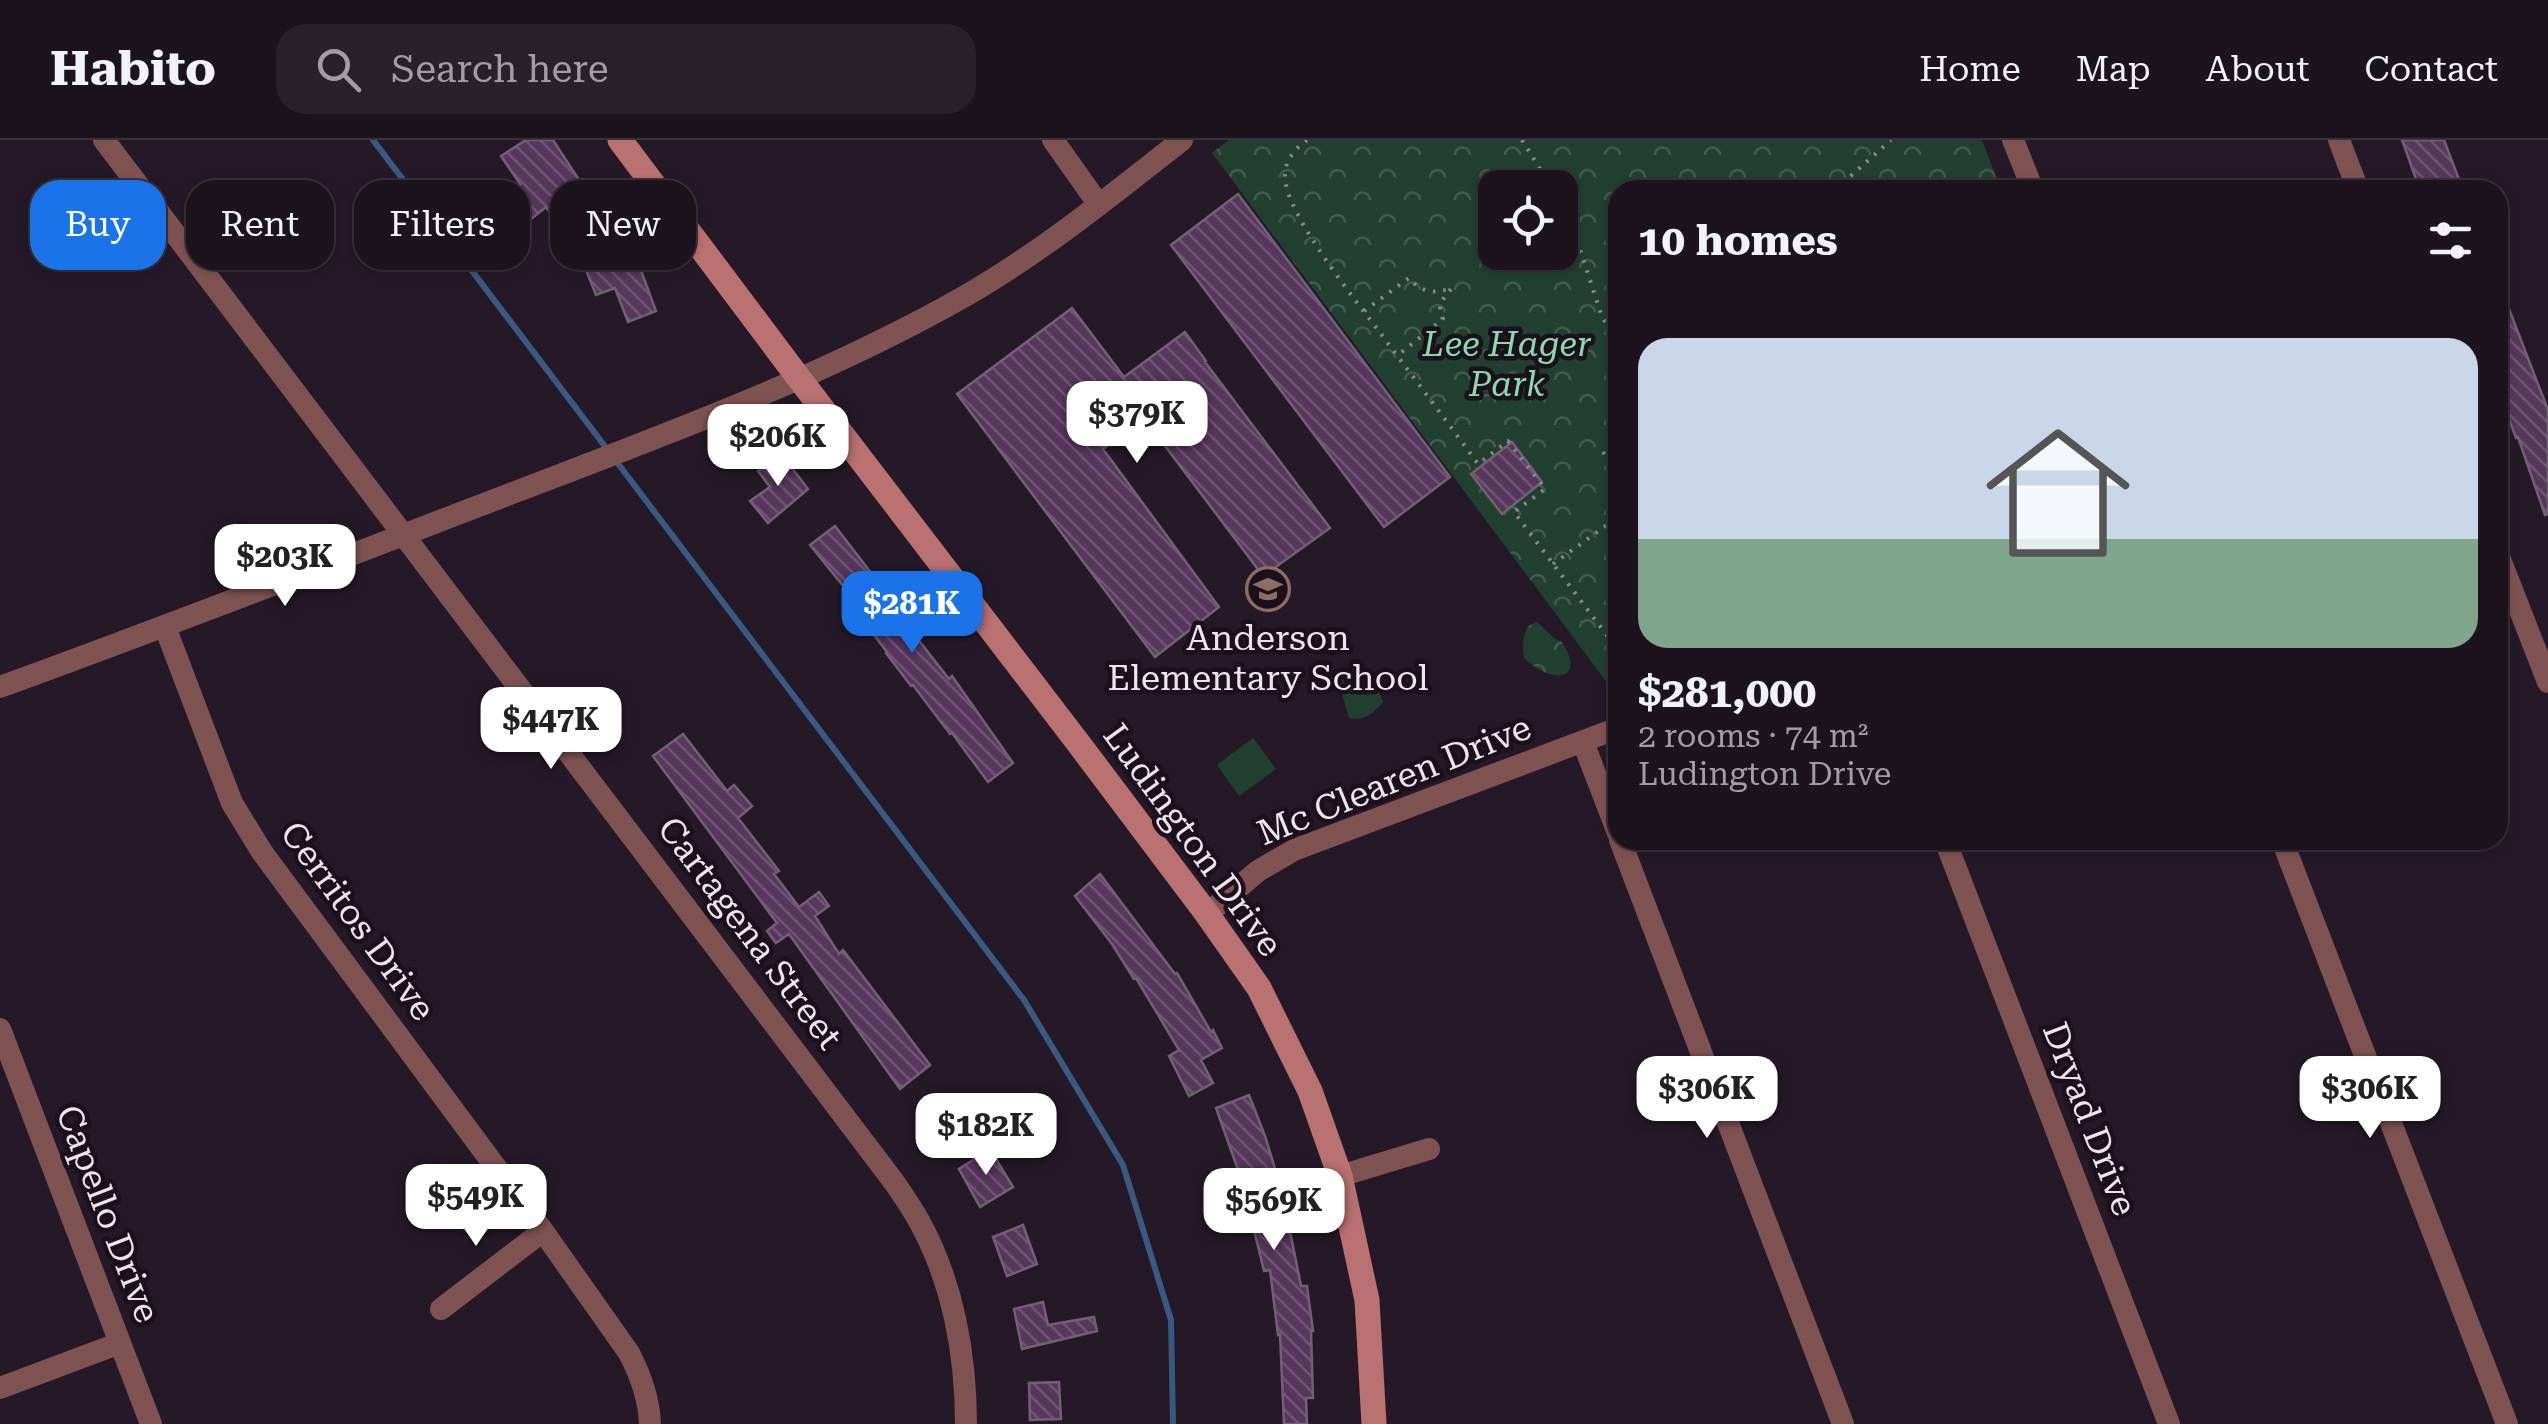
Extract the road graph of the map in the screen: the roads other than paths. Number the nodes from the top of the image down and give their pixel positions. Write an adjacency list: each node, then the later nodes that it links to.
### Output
1 (104, 140): 11 (street, Cartagena Street)
2 (620, 140): 10 (street, Ludington Drive)
3 (1053, 140): 9 (street)
4 (1182, 140): 9 (street)
5 (2013, 140): 7 (street)
6 (2339, 140): 8 (street)
7 (2028, 180)
8 (2354, 180)
9 (1099, 205): 10 (street)
10 (798, 378): 11 (street); 22 (street, Ludington Drive)
11 (405, 534): 13 (street); 32 (street, Cartagena Street)
12 (2508, 580): 14 (street)
13 (165, 627): 15 (street); 26 (street, Cerritos Drive)
14 (2548, 682)
15 (0, 687)
16 (1608, 732): 17 (street, Mc Clearen Drive)
17 (1582, 742): 18 (street); 22 (street, Mc Clearen Drive)
18 (1608, 808)
19 (1624, 850): 34 (street)
20 (1949, 850): 35 (street, Dryad Drive)
21 (2286, 850): 36 (street)
22 (1207, 914): 25 (street, Ludington Drive)
23 (0, 1029): 28 (street, Capello Drive)
24 (1429, 1149): 25 (street)
25 (1340, 1176): 33 (street, Ludington Drive)
26 (543, 1231): 27 (street); 31 (street, Cerritos Drive)
27 (440, 1309)
28 (120, 1343): 29 (street); 30 (street, Capello Drive)
29 (0, 1388)
30 (151, 1424)
31 (650, 1424)
32 (966, 1424)
33 (1374, 1424)
34 (1843, 1424)
35 (2169, 1424)
36 (2507, 1424)

